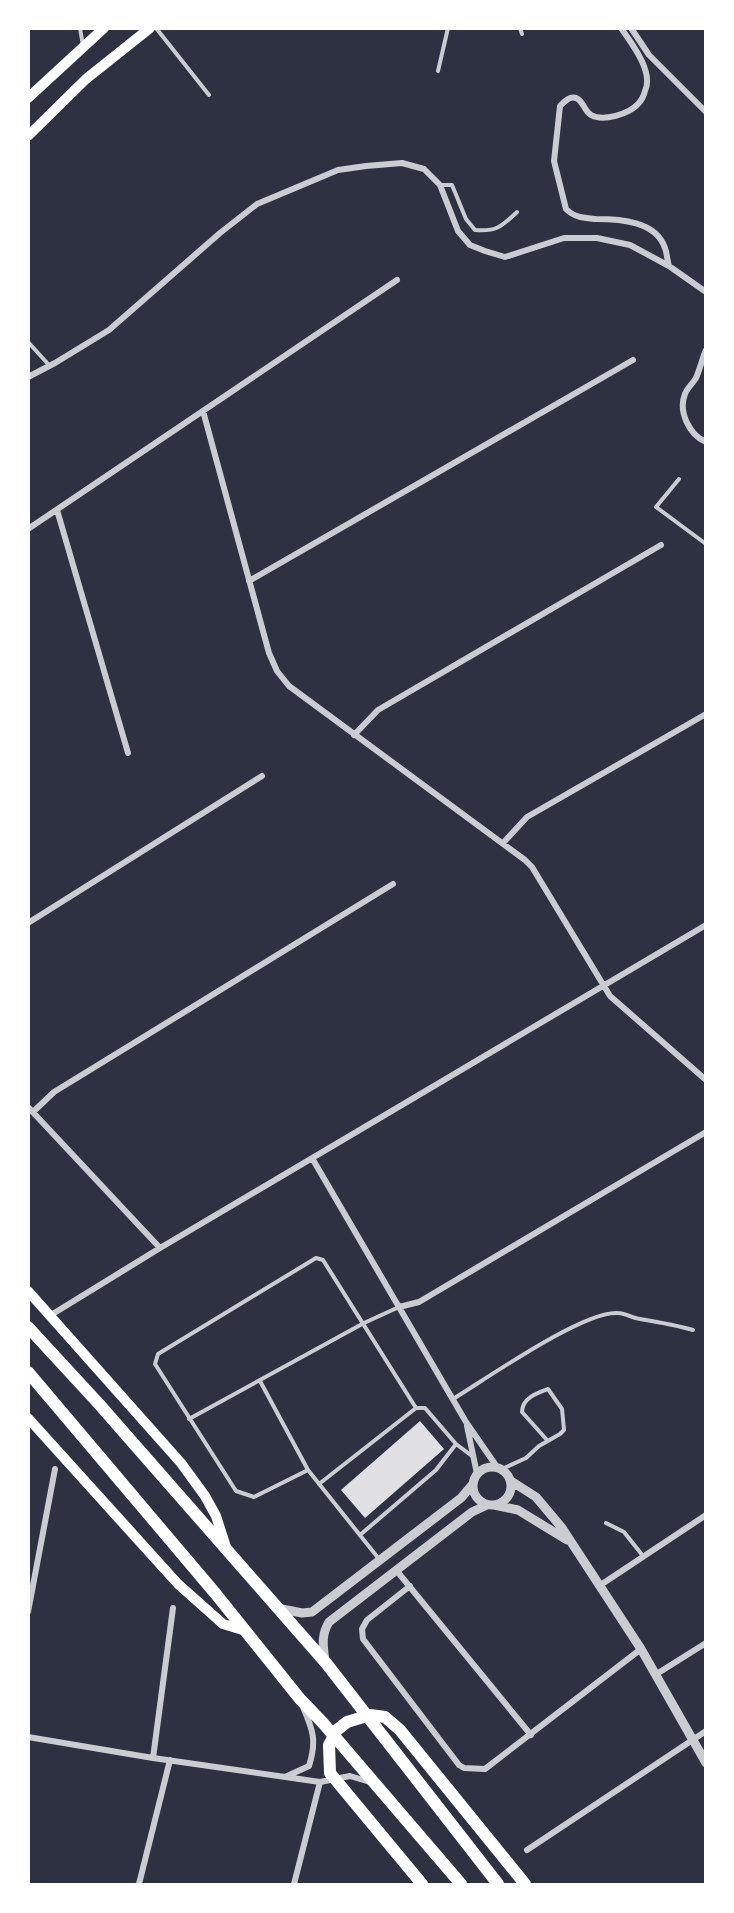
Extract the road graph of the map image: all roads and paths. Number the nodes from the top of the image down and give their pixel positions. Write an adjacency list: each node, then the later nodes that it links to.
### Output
1 (80, 28): 8 (lane)
2 (104, 28): 8 (main road)
3 (150, 28): 13 (main road)
4 (156, 28): 10 (lane)
5 (448, 28): 9 (lane)
6 (621, 28): 16 (street)
7 (631, 28): 12 (street)
8 (83, 47): 11 (main road)
9 (438, 71)
10 (209, 95)
11 (28, 98)
12 (705, 112)
13 (28, 136)
14 (440, 185): 15 (lane); 16 (street); 23 (street)
15 (517, 212)
16 (669, 266): 18 (street)
17 (397, 280): 25 (street)
18 (705, 292)
19 (28, 342): 23 (lane)
20 (705, 350): 21 (street)
21 (704, 358): 26 (street)
22 (633, 360): 32 (street)
23 (50, 366): 24 (street)
24 (28, 377)
25 (203, 411): 28 (street); 32 (street)
26 (705, 442)
27 (679, 479): 30 (lane)
28 (57, 510): 29 (street); 35 (street)
29 (28, 529)
30 (705, 544)
31 (661, 545): 34 (street)
32 (249, 581): 34 (street)
33 (705, 714): 37 (street)
34 (354, 735): 37 (street)
35 (128, 753)
36 (262, 776): 39 (street)
37 (502, 843): 41 (street)
38 (393, 884): 43 (street)
39 (28, 923)
40 (705, 925): 41 (street)
41 (604, 987): 42 (street); 45 (street)
42 (705, 1080)
43 (31, 1110): 46 (street)
44 (705, 1132): 48 (street)
45 (312, 1158): 46 (street); 48 (street)
46 (160, 1248): 49 (street)
47 (28, 1291): 49 (main road)
48 (399, 1307): 50 (lane); 55 (street)
49 (51, 1315): 75 (main road)
50 (364, 1323): 54 (lane); 56 (lane); 58 (lane)
51 (28, 1328): 75 (highway)
52 (693, 1330): 55 (lane)
53 (28, 1371): 84 (highway)
54 (260, 1381): 58 (lane); 65 (lane)
55 (453, 1399): 59 (street)
56 (416, 1408): 61 (lane); 68 (lane)
57 (28, 1418): 84 (main road)
58 (189, 1419): 65 (lane)
59 (466, 1422): 62 (street); 63 (street)
60 (547, 1440): 60 (lane); 63 (lane)
61 (456, 1444): 62 (lane); 73 (lane)
62 (472, 1457): 66 (street)
63 (500, 1468): 66 (street); 67 (street)
64 (55, 1469): 83 (street)
65 (308, 1470): 68 (lane)
66 (477, 1474): 69 (street)
67 (511, 1481): 70 (street); 74 (street)
68 (319, 1484): 73 (lane)
69 (473, 1484): 70 (street); 77 (street)
70 (490, 1505): 74 (street); 78 (street)
71 (705, 1515): 76 (street)
72 (606, 1522): 76 (lane)
73 (360, 1535): 77 (lane)
74 (569, 1541): 80 (street)
75 (229, 1554): 82 (highway)
76 (644, 1556): 80 (street)
77 (380, 1560): 82 (street)
78 (396, 1570): 79 (street); 87 (street)
79 (410, 1586): 91 (street); 91 (street)
80 (599, 1586): 86 (street)
81 (173, 1608): 94 (street)
82 (277, 1608): 87 (highway)
83 (28, 1612)
84 (246, 1631): 89 (highway)
85 (705, 1643): 88 (street)
86 (641, 1649): 88 (street); 91 (street)
87 (326, 1664): 105 (highway)
88 (655, 1675): 93 (street)
89 (300, 1699): 97 (street); 99 (highway)
90 (705, 1731): 93 (street)
91 (531, 1735)
92 (28, 1737): 94 (street)
93 (692, 1740): 96 (street); 100 (street)
94 (153, 1758): 95 (street)
95 (170, 1760): 97 (street); 101 (street)
96 (705, 1762)
97 (284, 1777): 98 (street)
98 (320, 1782): 99 (street); 102 (street)
99 (374, 1783): 104 (highway)
100 (527, 1850)
101 (139, 1884)
102 (294, 1884)
103 (422, 1884): 106 (highway)
104 (461, 1884)
105 (498, 1884)
106 (525, 1884)

